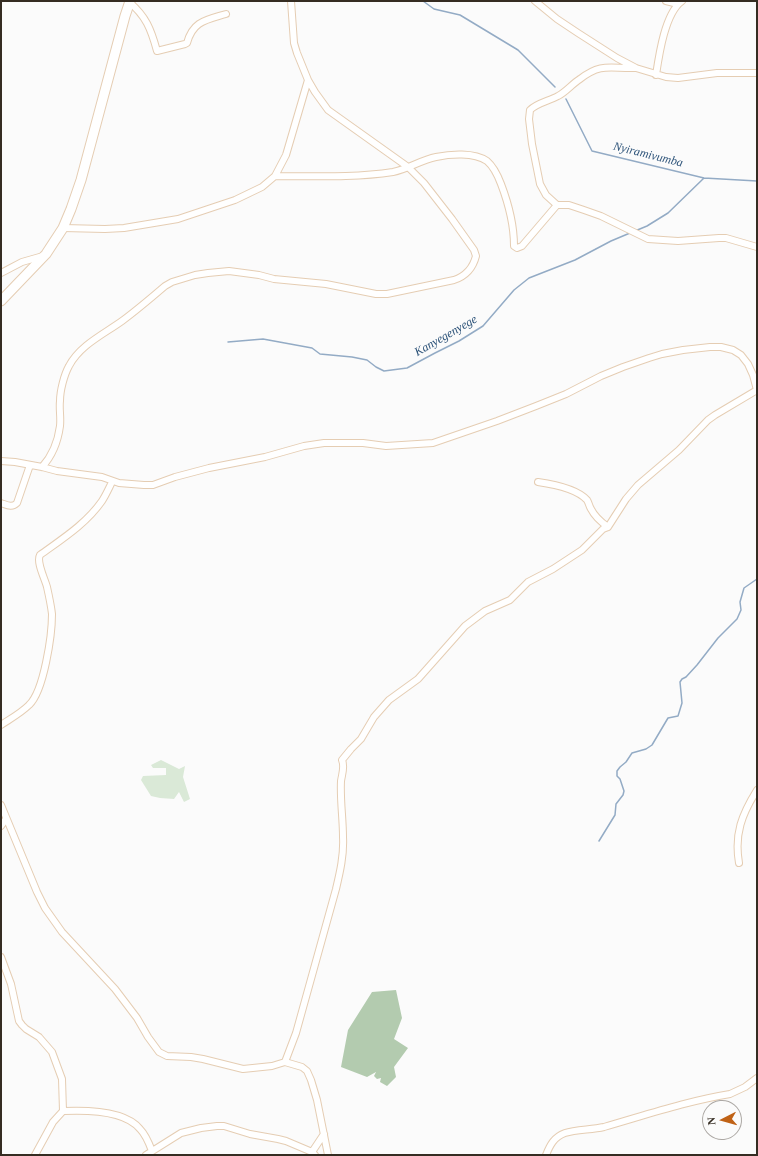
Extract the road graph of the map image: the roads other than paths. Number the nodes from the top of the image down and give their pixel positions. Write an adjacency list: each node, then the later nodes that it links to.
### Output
1 (291, 1): 10 (street)
2 (534, 1): 7 (street)
3 (666, 1): 5 (street)
4 (129, 2): 6 (street); 14 (highway)
5 (680, 3): 9 (street)
6 (226, 14)
7 (636, 68): 9 (street); 13 (street)
8 (757, 73): 9 (street)
9 (656, 74)
10 (308, 80): 11 (street); 12 (street)
11 (408, 167): 12 (street); 13 (street); 22 (street)
12 (275, 176): 14 (street)
13 (557, 205): 15 (street)
14 (64, 228): 16 (highway)
15 (757, 247)
16 (46, 254): 17 (street); 18 (highway)
17 (1, 273)
18 (1, 302)
19 (757, 390): 23 (street); 26 (street)
20 (1, 461): 21 (street)
21 (30, 465): 22 (street); 25 (street)
22 (42, 467): 23 (street)
23 (112, 482): 27 (street)
24 (538, 482): 26 (street)
25 (1, 503)
26 (608, 527): 34 (street)
27 (1, 725)
28 (757, 790): 32 (street)
29 (1, 805): 30 (street)
30 (6, 819): 31 (street); 34 (street)
31 (1, 826)
32 (739, 863)
33 (1, 957): 36 (street)
34 (285, 1062): 37 (street)
35 (757, 1078): 43 (street)
36 (63, 1111): 38 (street); 40 (street)
37 (324, 1134): 39 (street); 42 (street)
38 (152, 1151): 39 (street); 41 (street)
39 (313, 1154)
40 (35, 1155)
41 (146, 1155)
42 (328, 1155)
43 (546, 1155)

